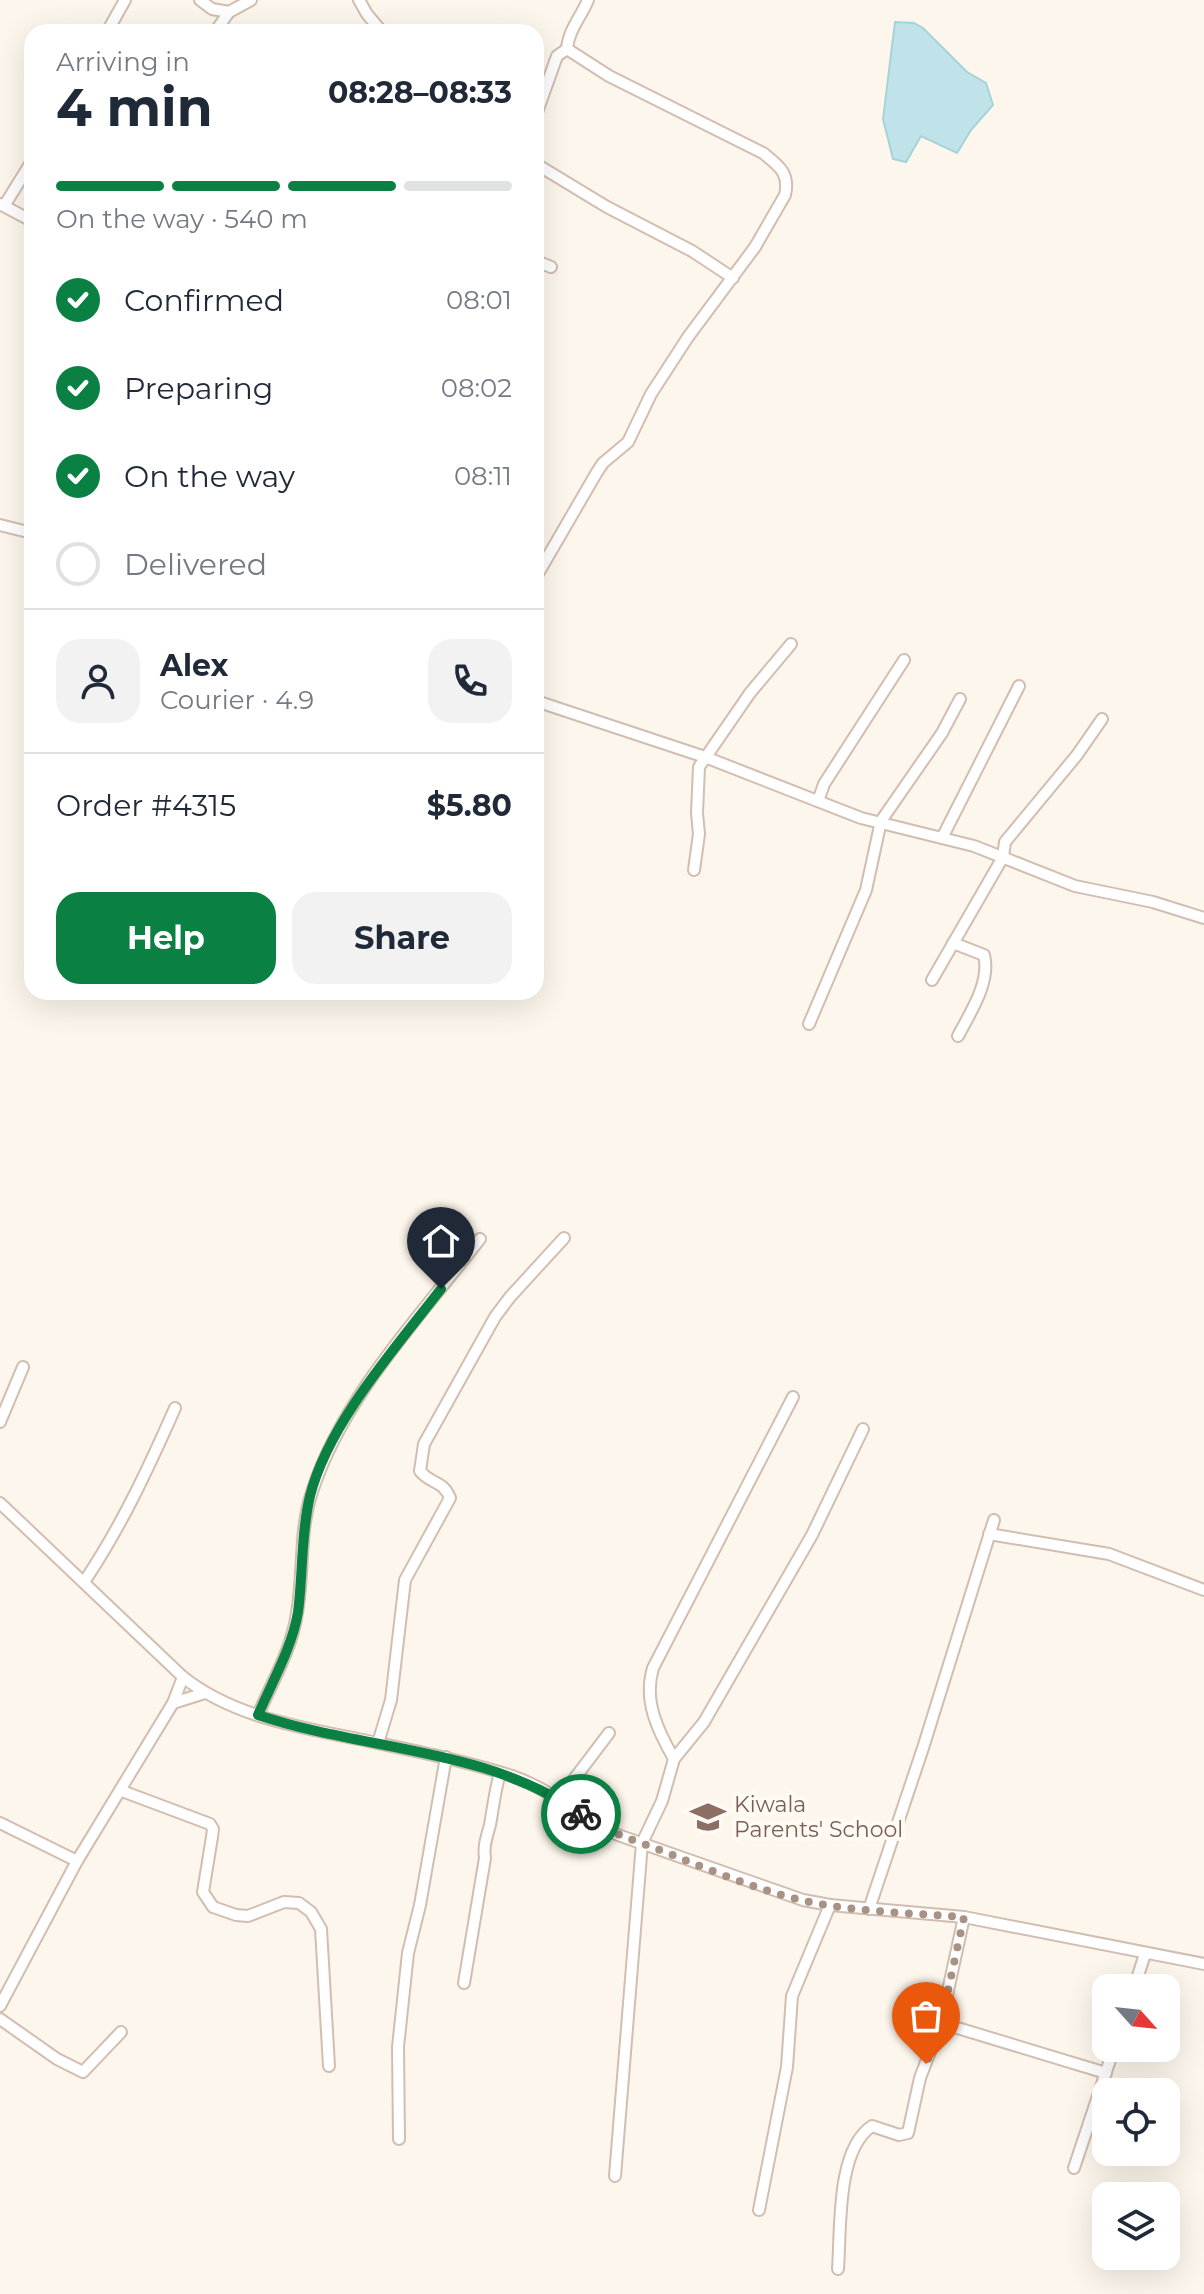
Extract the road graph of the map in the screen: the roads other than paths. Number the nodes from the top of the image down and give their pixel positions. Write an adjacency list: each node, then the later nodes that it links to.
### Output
1 (125, 0): 7 (street)
2 (200, 0): 6 (street)
3 (251, 0): 6 (street)
4 (359, 0): 9 (street)
5 (588, 0): 10 (street)
6 (229, 12): 8 (street)
7 (112, 24)
8 (221, 24)
9 (376, 24)
10 (567, 49): 11 (street); 18 (street)
11 (544, 93)
12 (544, 169): 18 (street)
13 (24, 173): 14 (street)
14 (2, 205): 15 (street)
15 (24, 217)
16 (544, 264): 17 (street)
17 (551, 267)
18 (733, 278): 21 (street)
19 (0, 525): 20 (street)
20 (24, 531)
21 (544, 563)
22 (791, 644): 28 (street)
23 (904, 660): 29 (street)
24 (1019, 686): 31 (street)
25 (960, 699): 30 (street)
26 (544, 704): 28 (street)
27 (1102, 719): 32 (street)
28 (705, 757): 29 (street); 33 (street)
29 (818, 801): 30 (street)
30 (881, 821): 31 (street); 37 (street)
31 (942, 838): 32 (street)
32 (1003, 857): 34 (street); 35 (street)
33 (694, 870)
34 (1204, 918)
35 (953, 943): 36 (street); 38 (street)
36 (932, 980)
37 (809, 1024)
38 (958, 1036)
39 (564, 1238): 56 (street)
40 (480, 1239): 54 (street)
41 (23, 1367): 44 (street)
42 (793, 1397): 58 (street)
43 (175, 1408): 49 (street)
44 (0, 1422)
45 (863, 1429): 58 (street)
46 (0, 1503): 49 (street)
47 (994, 1520): 48 (street)
48 (989, 1534): 50 (street); 66 (street)
49 (84, 1582): 51 (street)
50 (1204, 1590)
51 (183, 1677): 52 (street); 53 (street)
52 (205, 1693): 53 (street); 54 (street)
53 (173, 1703): 60 (street)
54 (258, 1715): 56 (street)
55 (609, 1733): 61 (street)
56 (378, 1743): 57 (street)
57 (446, 1757): 59 (street); 79 (street)
58 (674, 1759): 63 (street)
59 (500, 1773): 61 (street); 71 (street)
60 (122, 1791): 64 (street); 77 (street)
61 (559, 1799): 63 (street)
62 (0, 1823): 64 (street)
63 (642, 1843): 65 (street); 81 (street)
64 (77, 1861): 72 (street)
65 (830, 1905): 66 (street); 82 (street)
66 (869, 1909): 67 (street)
67 (964, 1917): 68 (street); 74 (street)
68 (1145, 1954): 69 (street); 70 (street)
69 (1204, 1964)
70 (1139, 1974)
71 (464, 1983)
72 (0, 2006)
73 (0, 2019): 75 (street)
74 (941, 2023): 78 (street); 83 (street)
75 (121, 2032)
76 (1110, 2062): 78 (street)
77 (329, 2066)
78 (1106, 2073): 80 (street)
79 (399, 2139)
80 (1074, 2168)
81 (615, 2176)
82 (759, 2210)
83 (838, 2269)

